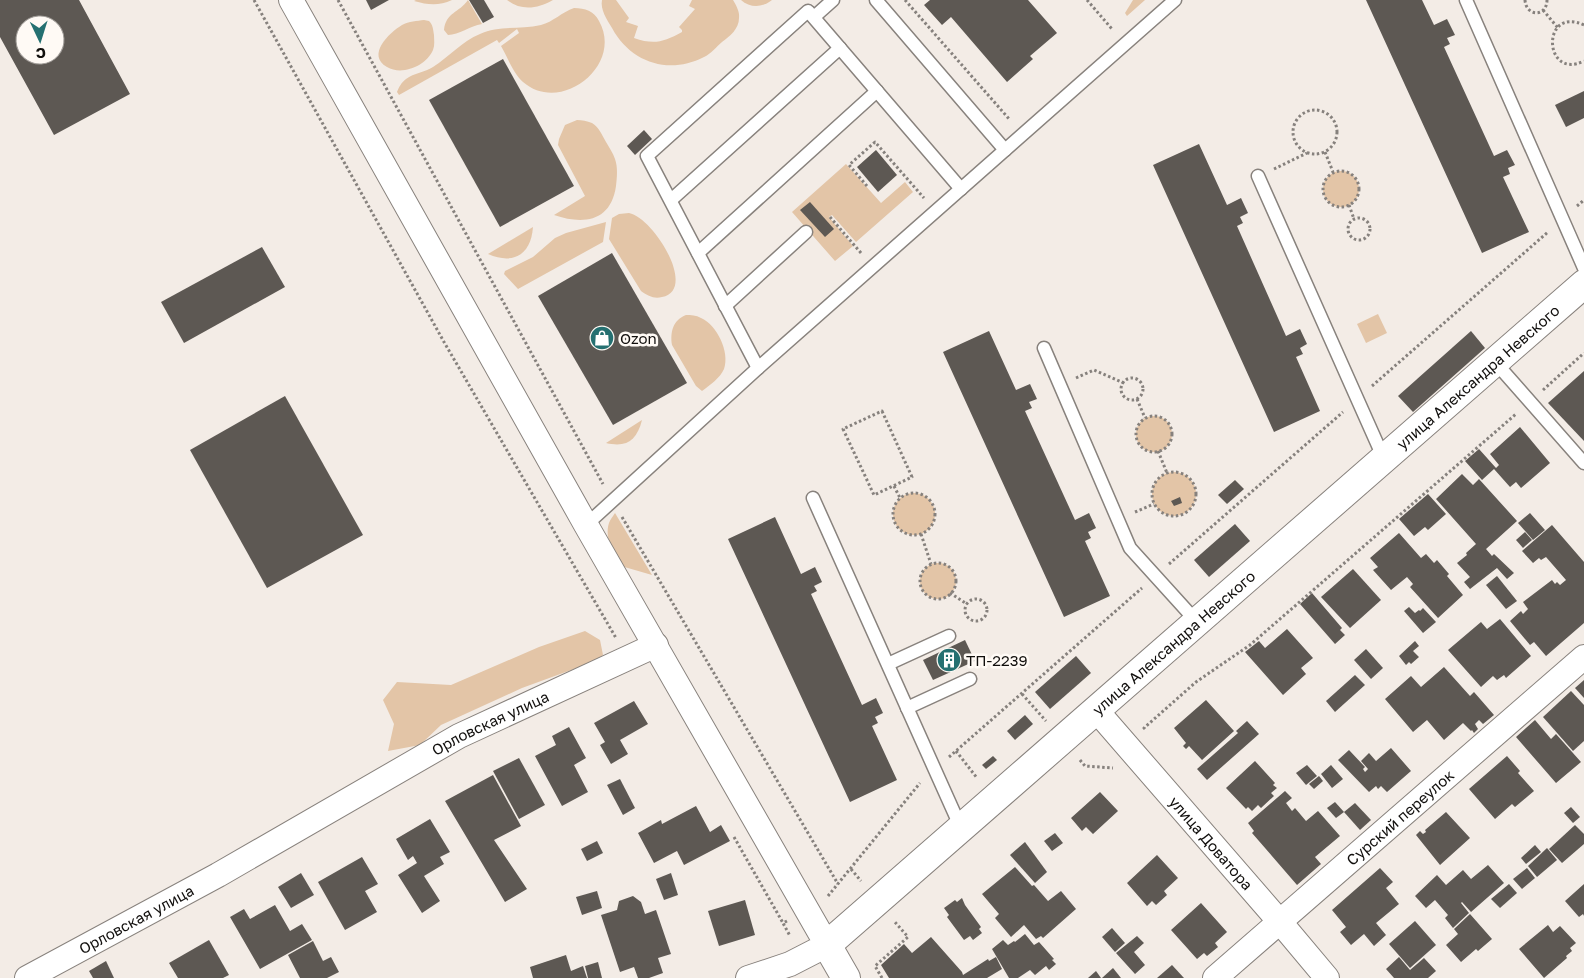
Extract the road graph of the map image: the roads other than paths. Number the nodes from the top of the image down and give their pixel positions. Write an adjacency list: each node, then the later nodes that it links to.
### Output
1 (291, 0): 24 (street)
2 (833, 0): 6 (lane)
3 (876, 0): 9 (lane)
4 (1175, 0): 9 (lane)
5 (1466, 0): 15 (lane)
6 (814, 17): 7 (lane); 12 (lane)
7 (840, 48): 8 (lane); 12 (lane)
8 (877, 91): 11 (lane); 14 (lane)
9 (1005, 150): 11 (lane)
10 (1258, 176): 21 (lane)
11 (961, 189): 20 (lane)
12 (671, 200): 14 (lane)
13 (806, 232): 17 (lane)
14 (698, 253): 17 (lane)
15 (1584, 268)
16 (1584, 284): 19 (street, улица Александра Невского)
17 (726, 306): 20 (lane)
18 (1044, 348): 25 (lane)
19 (1495, 362): 21 (street, улица Александра Невского); 22 (lane)
20 (758, 368): 24 (lane)
21 (1384, 460): 25 (street, улица Александра Невского)
22 (1584, 463)
23 (813, 498): 29 (lane)
24 (586, 525): 27 (street)
25 (1198, 622): 32 (street, улица Александра Невского)
26 (949, 636): 29 (lane)
27 (656, 645): 35 (street); 36 (street, Орловская улица)
28 (1584, 656): 34 (street, Сурский переулок)
29 (888, 664): 31 (lane)
30 (970, 679): 31 (lane)
31 (907, 708): 33 (lane)
32 (1096, 710): 33 (street, улица Александра Невского); 34 (street, улица Доватора)
33 (961, 828): 35 (street, улица Александра Невского)
34 (1280, 922): 39 (street, Сурский переулок); 40 (street, улица Доватора)
35 (827, 945): 37 (street, улица Александра Невского); 38 (street)
36 (26, 978)
37 (748, 978)
38 (846, 978)
39 (1215, 978)
40 (1327, 978)

